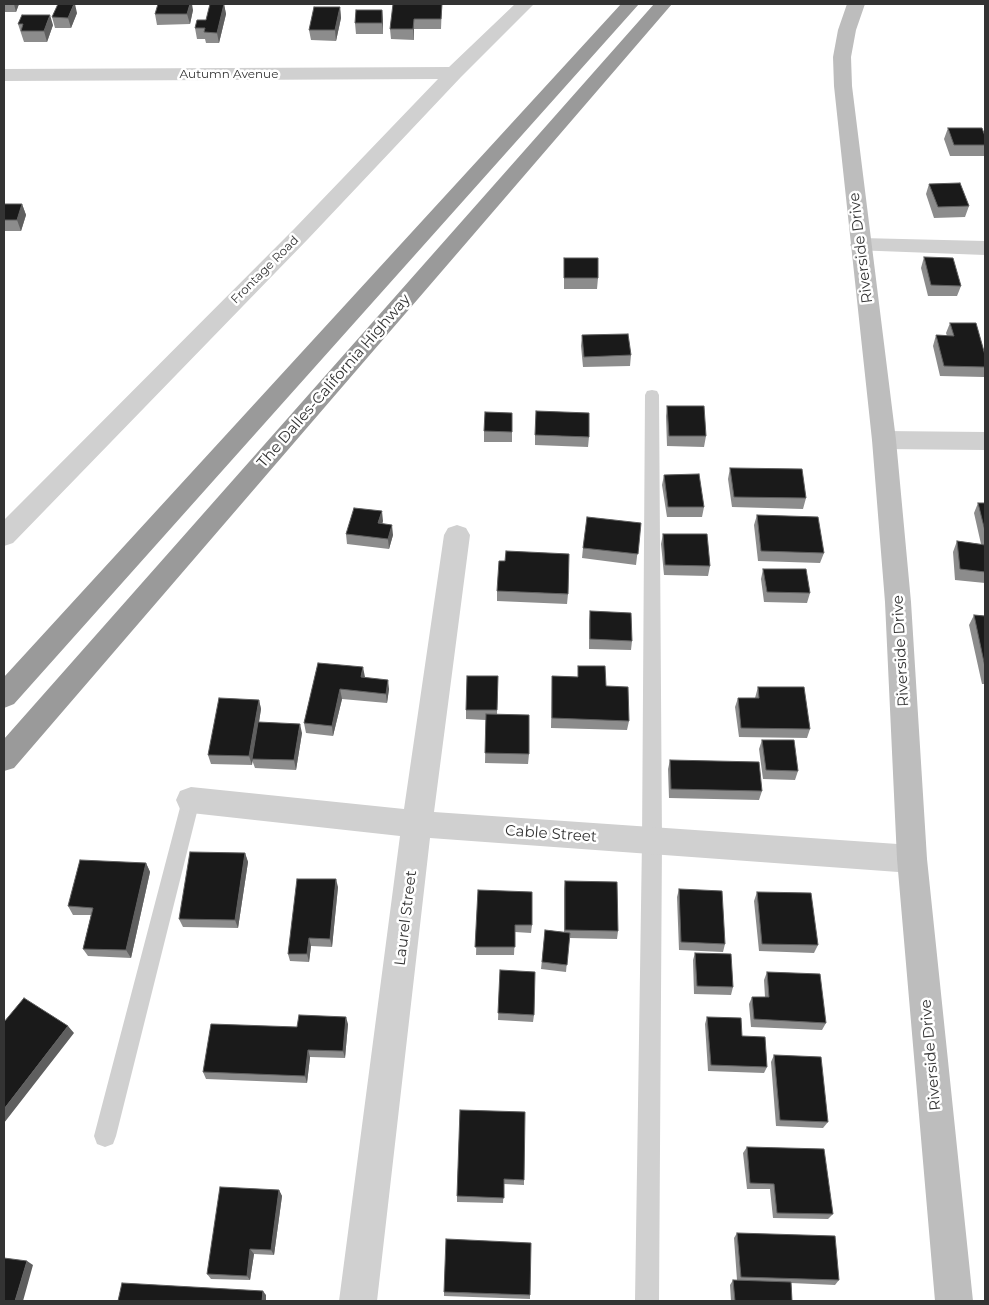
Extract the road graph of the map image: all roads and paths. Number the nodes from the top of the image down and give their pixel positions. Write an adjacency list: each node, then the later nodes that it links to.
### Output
1 (525, 4): 5 (street, Frontage Road)
2 (630, 4): 14 (highway, The Dalles-California Highway)
3 (663, 4): 15 (highway, The Dalles-California Highway)
4 (856, 4): 7 (street, Riverside Drive)
5 (454, 74): 6 (street, Autumn Avenue); 13 (street, Frontage Road)
6 (4, 75)
7 (861, 245): 8 (street); 10 (street, Riverside Drive)
8 (985, 248)
9 (652, 395): 18 (lane)
10 (884, 440): 11 (street); 19 (street, Riverside Drive)
11 (985, 441)
12 (457, 535): 17 (street, Laurel Street)
13 (4, 536)
14 (4, 696)
15 (4, 759)
16 (191, 800): 17 (street, Cable Street); 20 (lane)
17 (417, 824): 18 (street, Cable Street); 21 (street, Laurel Street)
18 (652, 841): 19 (street, Cable Street); 22 (lane)
19 (912, 859): 23 (street, Riverside Drive)
20 (106, 1136)
21 (358, 1301)
22 (647, 1301)
23 (954, 1301)

